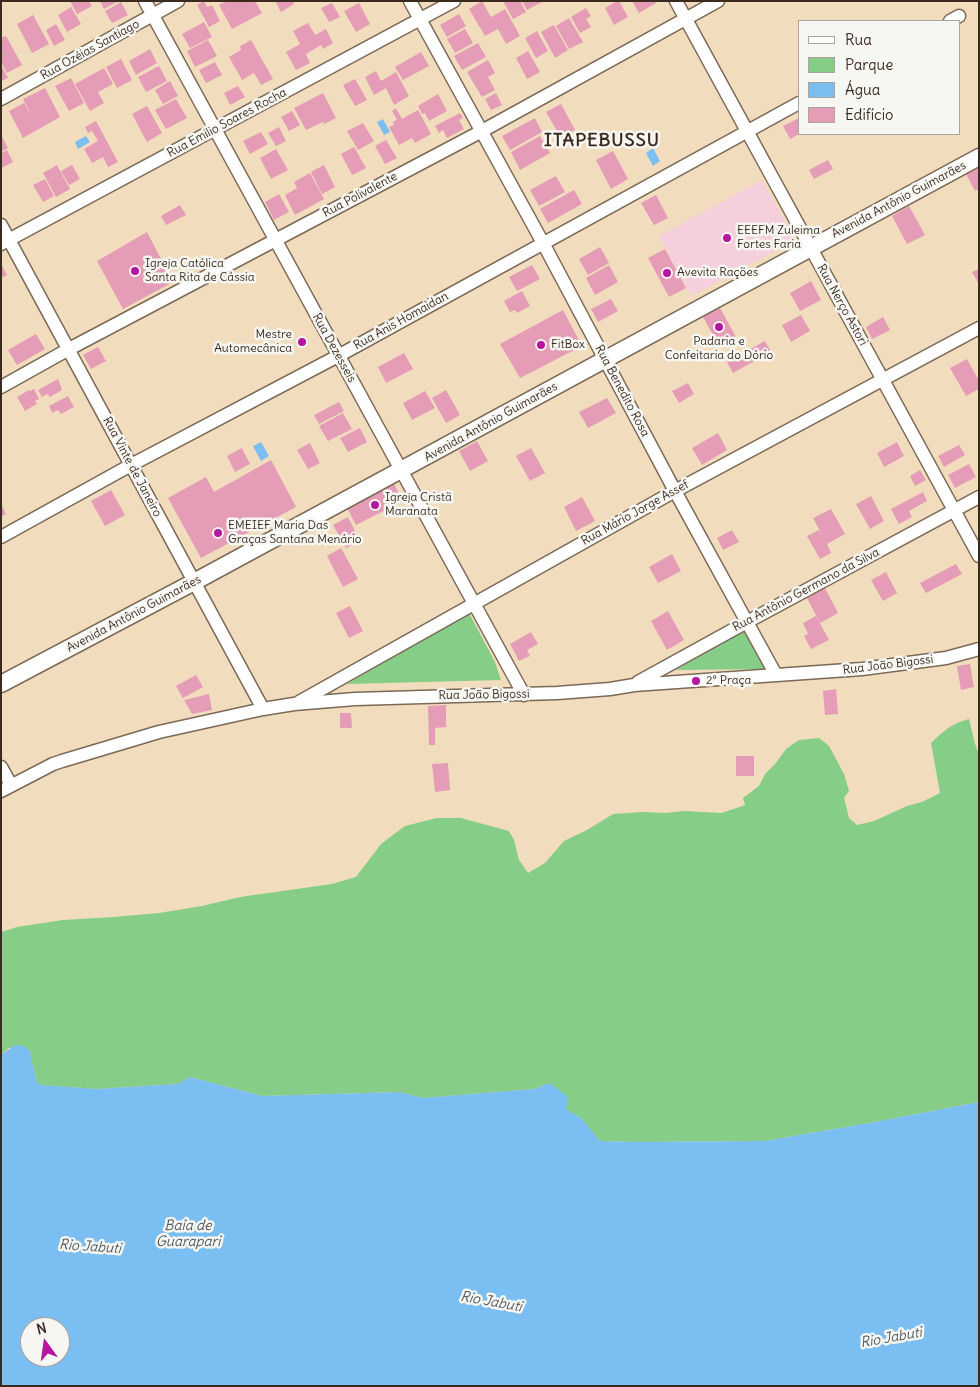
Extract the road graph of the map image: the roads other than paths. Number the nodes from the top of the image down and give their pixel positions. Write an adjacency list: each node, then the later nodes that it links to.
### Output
1 (145, 1): 7 (street, Rua Dezesseis)
2 (178, 1): 7 (street, Rua Ozéias Santiago)
3 (410, 1): 9 (street, Rua Benedito Rosa)
4 (454, 1): 9 (street, Rua Emilio Soares Rocha)
5 (676, 1): 8 (street, Rua Nerço Astori)
6 (718, 1): 8 (street, Rua Polivalente)
7 (152, 16): 10 (street, Rua Ozéias Santiago); 12 (street, Rua Dezesseis)
8 (686, 19): 13 (street, Rua Polivalente); 14 (street, Rua Nerço Astori)
9 (420, 20): 12 (street, Rua Emilio Soares Rocha); 13 (street, Rua Benedito Rosa)
10 (1, 99)
11 (798, 105): 14 (street, Rua Anis Homaidan)
12 (215, 129): 17 (street, Rua Dezesseis); 18 (street, Rua Emilio Soares Rocha)
13 (482, 131): 17 (street, Rua Polivalente); 19 (street, Rua Benedito Rosa)
14 (747, 132): 19 (street, Rua Anis Homaidan); 20 (street, Rua Nerço Astori)
15 (979, 157): 20 (street, Avenida Antônio Guimarães)
16 (1, 225): 18 (street, Rua Vinte de Janeiro)
17 (276, 241): 22 (street, Rua Polivalente); 23 (street, Rua Dezesseis)
18 (5, 242): 22 (street, Rua Vinte de Janeiro)
19 (543, 243): 23 (street, Rua Anis Homaidan); 24 (street, Rua Benedito Rosa)
20 (811, 248): 24 (street, Avenida Antônio Guimarães); 25 (street, Rua Nerço Astori)
21 (979, 328): 25 (street, Rua Mário Jorge Assef)
22 (69, 349): 26 (street, Rua Polivalente); 27 (street, Rua Vinte de Janeiro)
23 (338, 356): 27 (street, Rua Anis Homaidan); 28 (street, Rua Dezesseis)
24 (606, 359): 28 (street, Avenida Antônio Guimarães); 29 (street, Rua Benedito Rosa)
25 (883, 380): 29 (street, Rua Mário Jorge Assef); 31 (street, Rua Nerço Astori)
26 (1, 387)
27 (132, 466): 32 (street, Rua Anis Homaidan); 34 (street, Rua Vinte de Janeiro)
28 (402, 470): 34 (street, Avenida Antônio Guimarães); 35 (street, Rua Dezesseis)
29 (675, 491): 35 (street, Rua Mário Jorge Assef); 36 (street, Rua Benedito Rosa)
30 (979, 497): 31 (street, Rua Antônio Germano da Silva)
31 (954, 510): 33 (street, Rua Nerço Astori); 36 (street, Rua Antônio Germano da Silva)
32 (1, 537)
33 (979, 556)
34 (194, 582): 39 (street, Avenida Antônio Guimarães); 43 (street, Rua Vinte de Janeiro)
35 (473, 603): 41 (street, Rua Dezesseis); 42 (street, Rua Mário Jorge Assef)
36 (747, 622): 38 (street, Rua Benedito Rosa); 40 (street, Rua Antônio Germano da Silva)
37 (979, 649): 38 (street, Rua João Bigossi)
38 (776, 675): 40 (street, Rua João Bigossi)
39 (1, 684)
40 (634, 685): 41 (street, Rua João Bigossi)
41 (524, 695): 42 (street, Rua João Bigossi)
42 (294, 704): 43 (street, Rua João Bigossi)
43 (263, 709): 45 (street, Rua João Bigossi)
44 (1, 767): 45 (street)
45 (6, 788)

